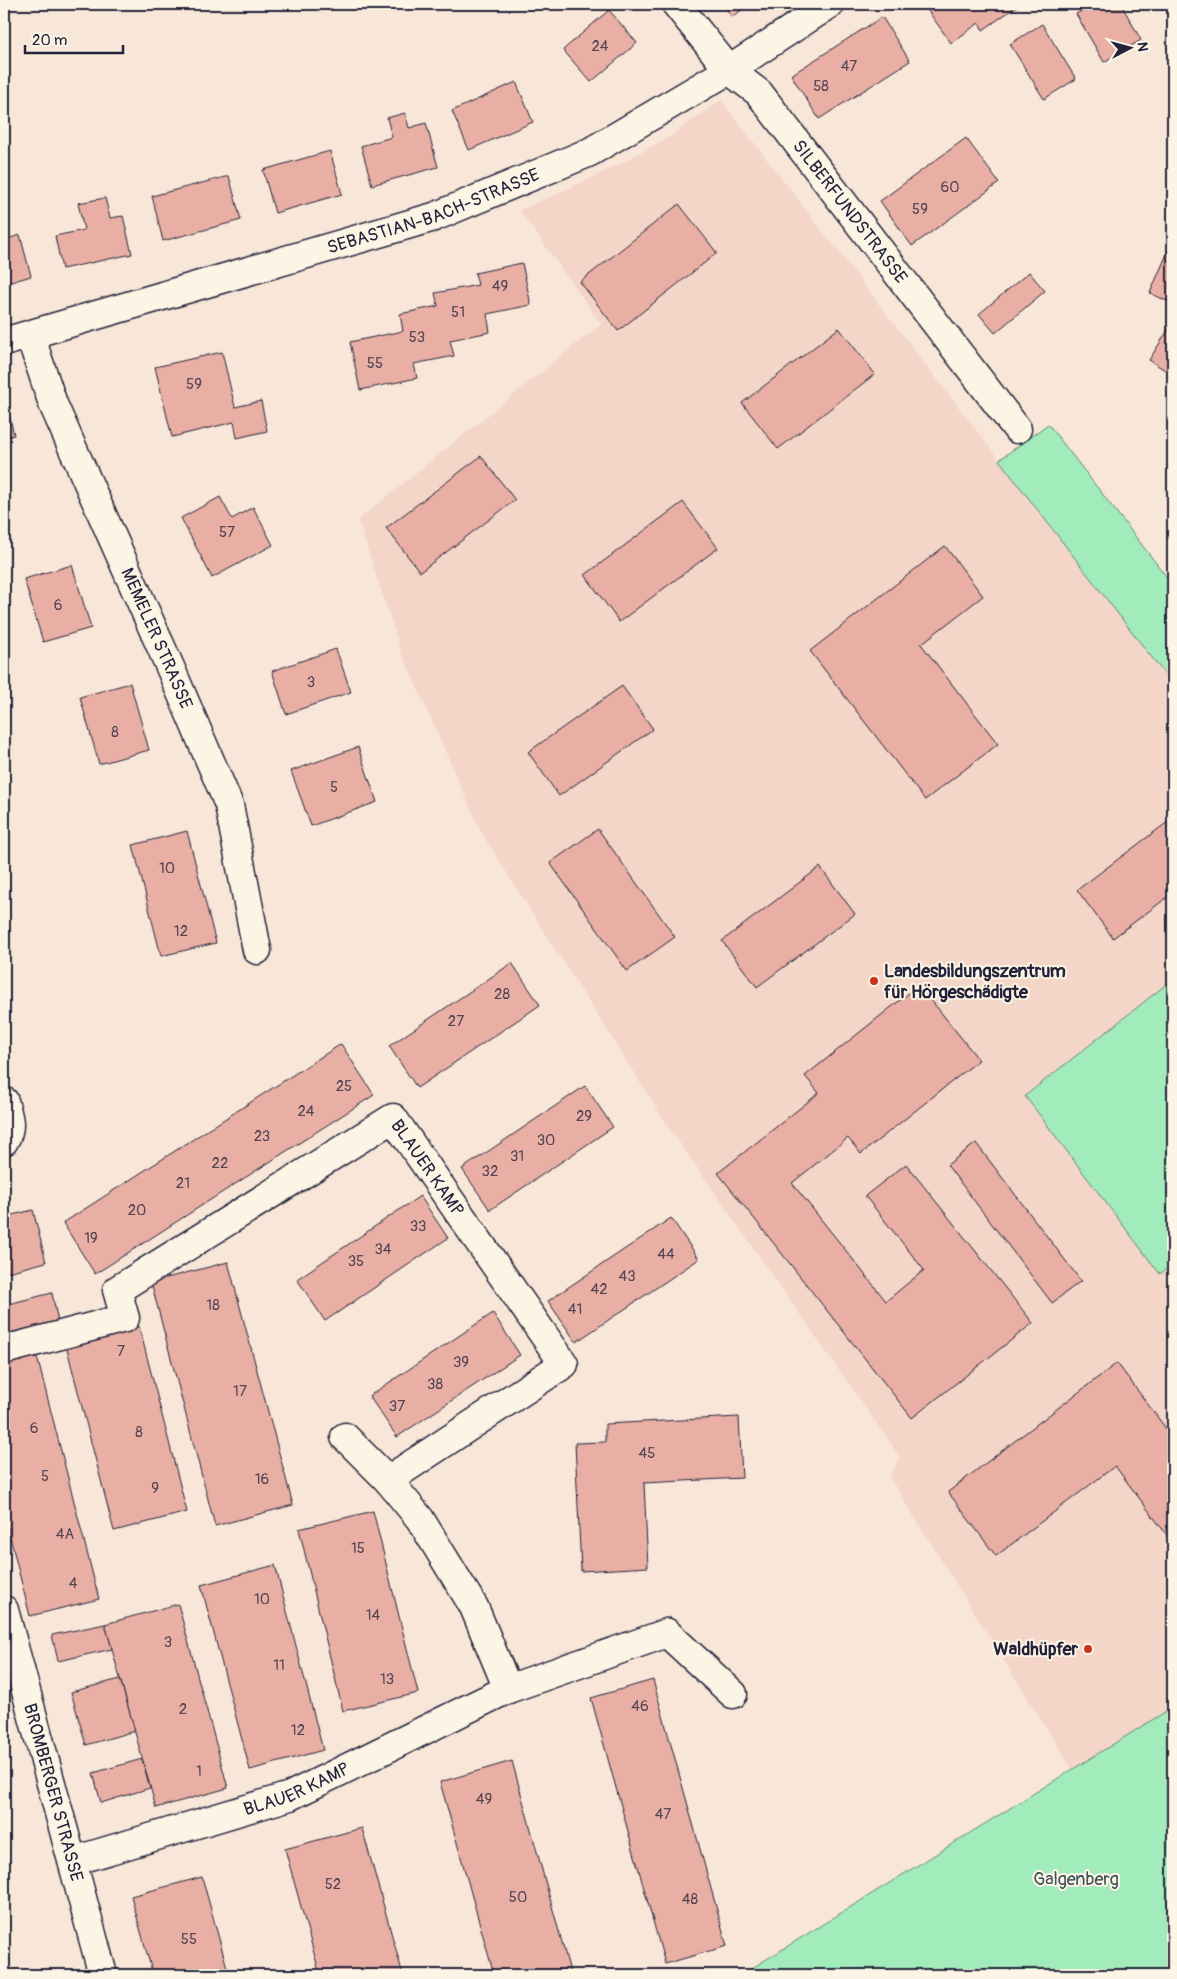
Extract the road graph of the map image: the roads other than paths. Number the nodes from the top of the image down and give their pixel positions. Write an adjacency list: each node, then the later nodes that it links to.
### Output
1 (676, 4): 3 (street, SILBERFUNDSTRASSE)
2 (830, 4): 3 (street, SEBASTIAN-BACH-STRASSE)
3 (729, 70): 4 (street, SEBASTIAN-BACH-STRASSE); 6 (street, SILBERFUNDSTRASSE)
4 (30, 335): 5 (street, SEBASTIAN-BACH-STRASSE); 7 (street, MEMELER STRASSE)
5 (4, 342)
6 (1017, 429)
7 (257, 950)
8 (4, 1101): 9 (street)
9 (4, 1141)
10 (4, 1350): 12 (street, BLAUER KAMP)
11 (345, 1436): 12 (street)
12 (388, 1480): 14 (street)
13 (4, 1610): 16 (street, BROMBERGER STRASSE)
14 (508, 1689): 15 (street, BLAUER KAMP); 16 (street, BLAUER KAMP)
15 (733, 1694)
16 (73, 1861): 17 (street, BROMBERGER STRASSE)
17 (103, 1975)

